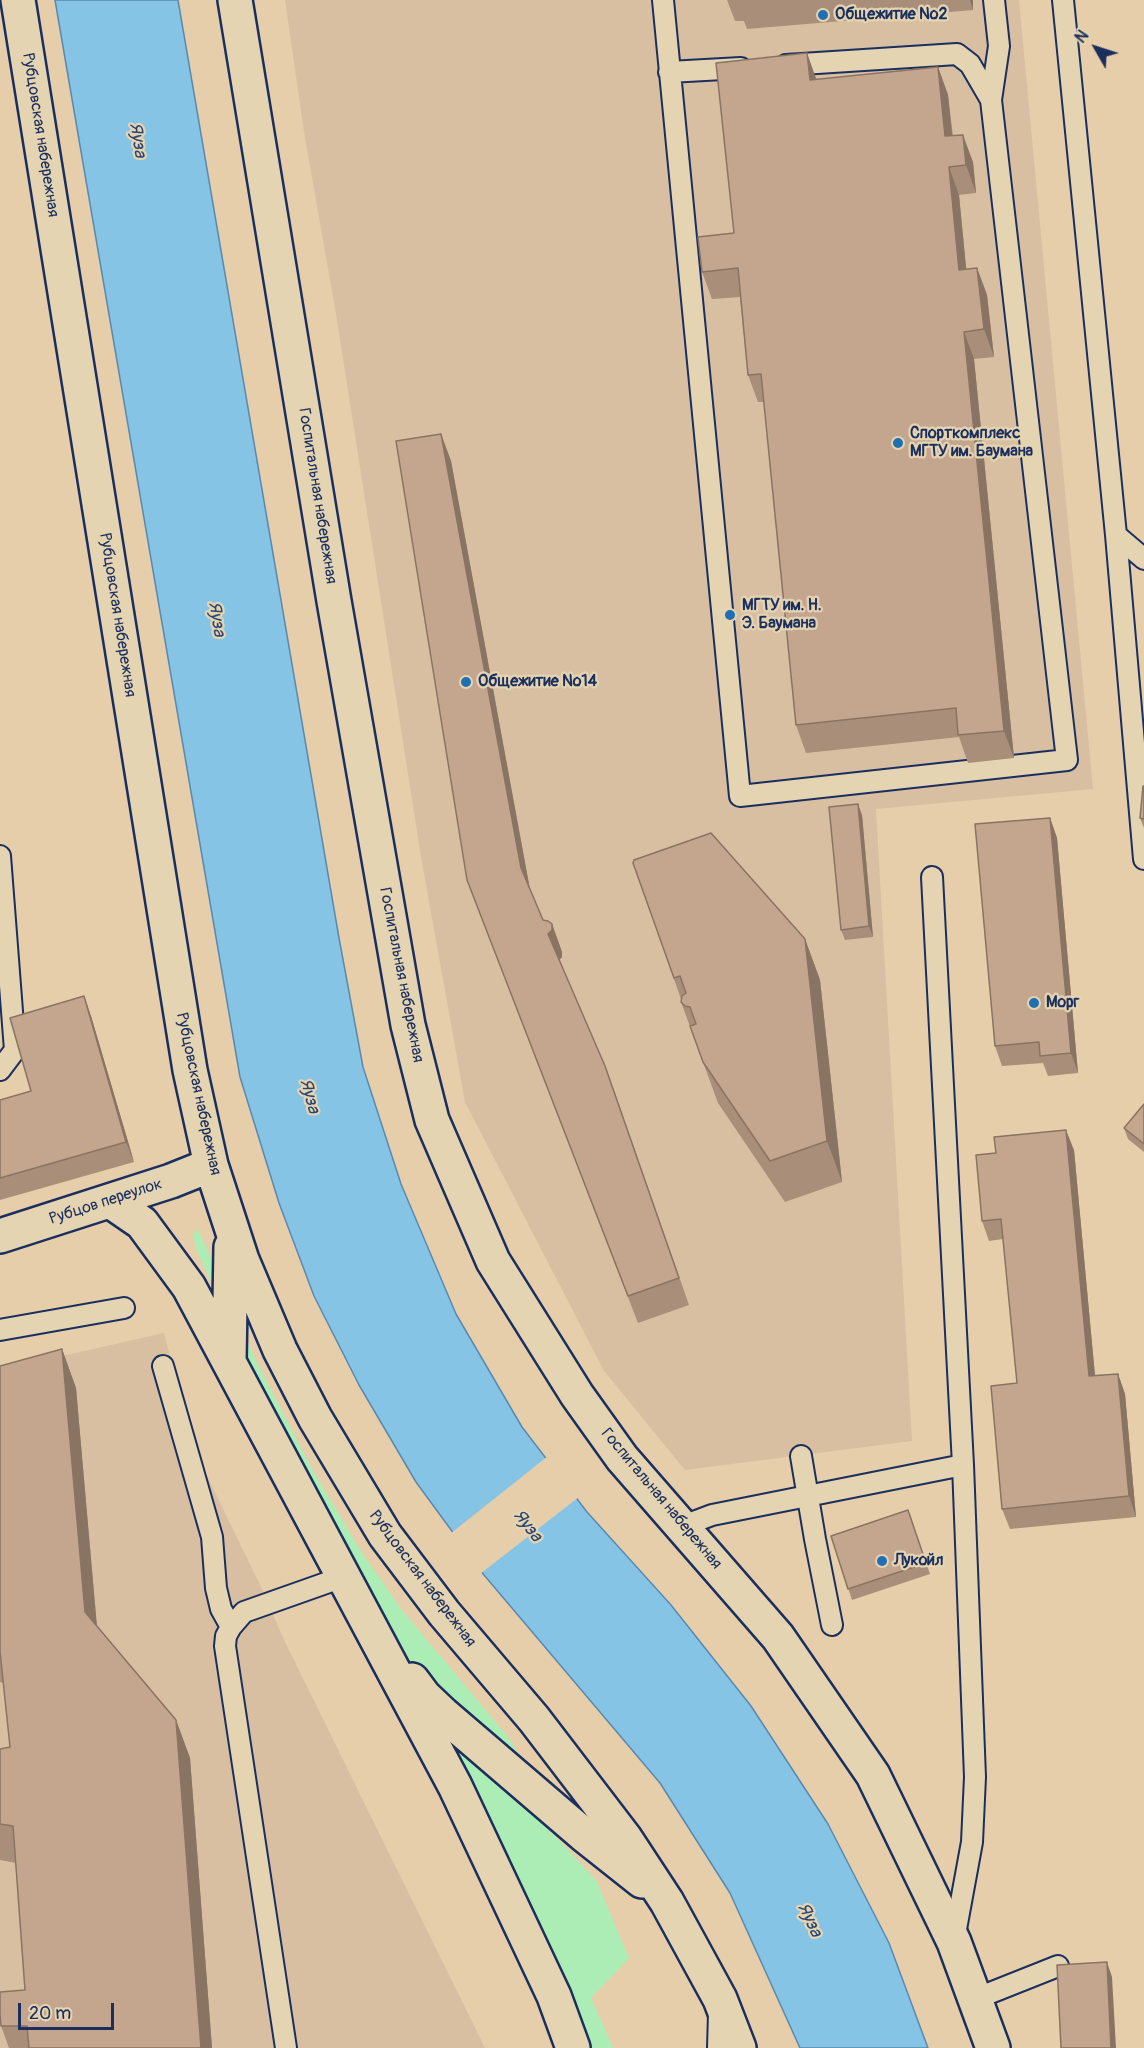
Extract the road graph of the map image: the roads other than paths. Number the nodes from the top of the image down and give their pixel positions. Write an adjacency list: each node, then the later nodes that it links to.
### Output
1 (18, 0): 14 (main road, Рубцовская набережная)
2 (235, 0): 25 (main road, Госпитальная набережная)
3 (663, 0): 6 (lane)
4 (994, 0): 7 (lane)
5 (1063, 0): 8 (lane)
6 (669, 72): 7 (lane); 7 (lane)
7 (991, 100)
8 (1116, 535): 9 (lane); 11 (lane)
9 (1144, 560)
10 (0, 856): 13 (lane)
11 (1144, 859)
12 (932, 877): 23 (lane)
13 (0, 1070)
14 (211, 1165): 15 (main road, Рубцов переулок); 16 (main road, Рубцовская набережная)
15 (110, 1201): 17 (main road, Рубцов переулок); 20 (main road)
16 (230, 1224): 20 (main road); 30 (main road, Рубцовская набережная)
17 (0, 1236)
18 (124, 1308): 19 (lane)
19 (0, 1330)
20 (229, 1362): 26 (main road)
21 (163, 1366): 29 (lane)
22 (801, 1456): 24 (lane)
23 (963, 1465): 24 (lane); 31 (lane)
24 (809, 1494): 25 (lane); 28 (lane)
25 (683, 1526): 31 (main road, Госпитальная набережная)
26 (343, 1577): 27 (main road); 29 (lane)
27 (369, 1624): 30 (main road); 36 (main road)
28 (832, 1625)
29 (231, 1627): 35 (lane)
30 (667, 1902): 33 (main road, Рубцовская набережная)
31 (954, 1942): 34 (main road, Госпитальная набережная)
32 (1058, 1966): 34 (lane)
33 (720, 1999): 37 (lane); 38 (main road, Рубцовская набережная)
34 (975, 1999): 39 (main road, Госпитальная набережная)
35 (286, 2048)
36 (573, 2048)
37 (718, 2048)
38 (739, 2048)
39 (993, 2048)

